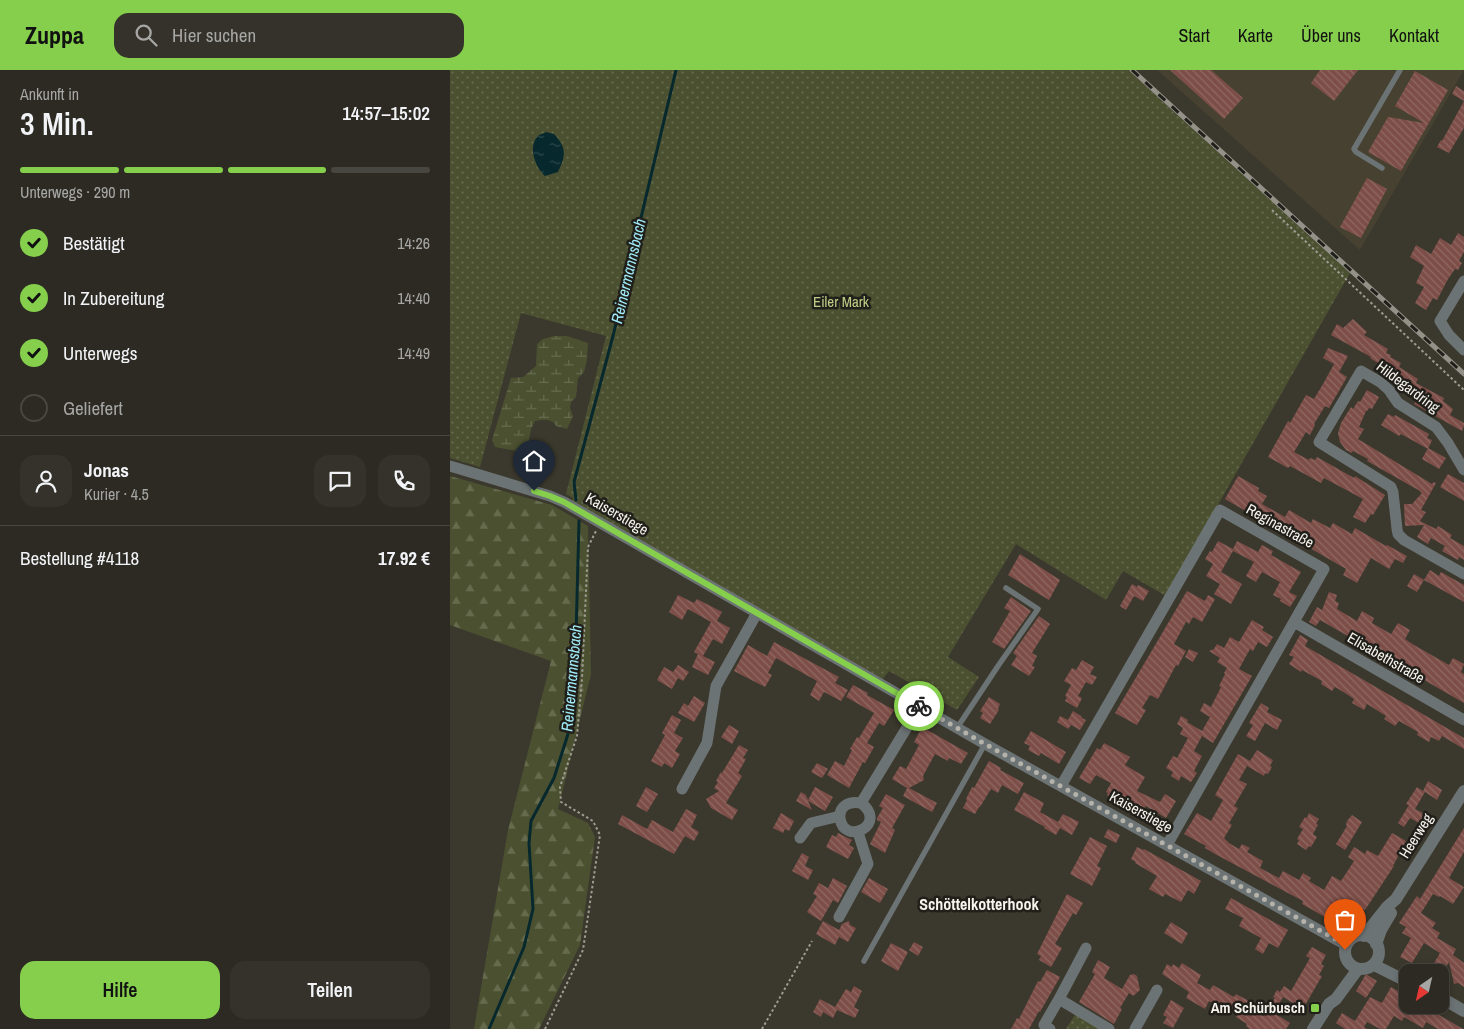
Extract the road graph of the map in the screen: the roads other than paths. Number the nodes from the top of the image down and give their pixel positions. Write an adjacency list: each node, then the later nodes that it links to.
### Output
1 (1400, 70): 2 (lane)
2 (1382, 168)
3 (1464, 281): 4 (street)
4 (1464, 350)
5 (450, 466): 9 (street, Kaiserstiege)
6 (1464, 470): 7 (street, Hildegardring)
7 (1464, 574)
8 (1006, 588): 13 (lane)
9 (757, 613): 11 (street, Kaiserstiege); 16 (street)
10 (1294, 622): 12 (street, Elisabethstraße); 15 (street, Reginastraße); 22 (street, Reginastraße)
11 (920, 706): 13 (street, Kaiserstiege); 18 (street)
12 (1464, 720)
13 (957, 728): 14 (street, Kaiserstiege)
14 (985, 744): 15 (street, Kaiserstiege); 29 (lane)
15 (1061, 786): 22 (street, Kaiserstiege)
16 (682, 788)
17 (1464, 791): 23 (street, Heerweg)
18 (861, 803): 19 (street); 20 (street)
19 (840, 816): 20 (street); 21 (street)
20 (858, 832): 24 (street)
21 (800, 838)
22 (1167, 845): 26 (street, Kaiserstiege)
23 (1396, 898): 25 (street, Heerweg); 28 (street, Heerweg)
24 (839, 917)
25 (1364, 936): 26 (street); 28 (street)
26 (1346, 945): 30 (street)
27 (1086, 948): 34 (street)
28 (1376, 955): 30 (street); 31 (street); 32 (street)
29 (864, 961)
30 (1353, 965): 40 (street)
31 (1399, 969)
32 (1399, 974)
33 (1157, 990): 39 (street)
34 (1058, 998): 37 (street); 38 (street)
35 (1449, 1002): 36 (street)
36 (1464, 1011)
37 (1045, 1028)
38 (1109, 1029)
39 (1134, 1029)
40 (1313, 1029)

